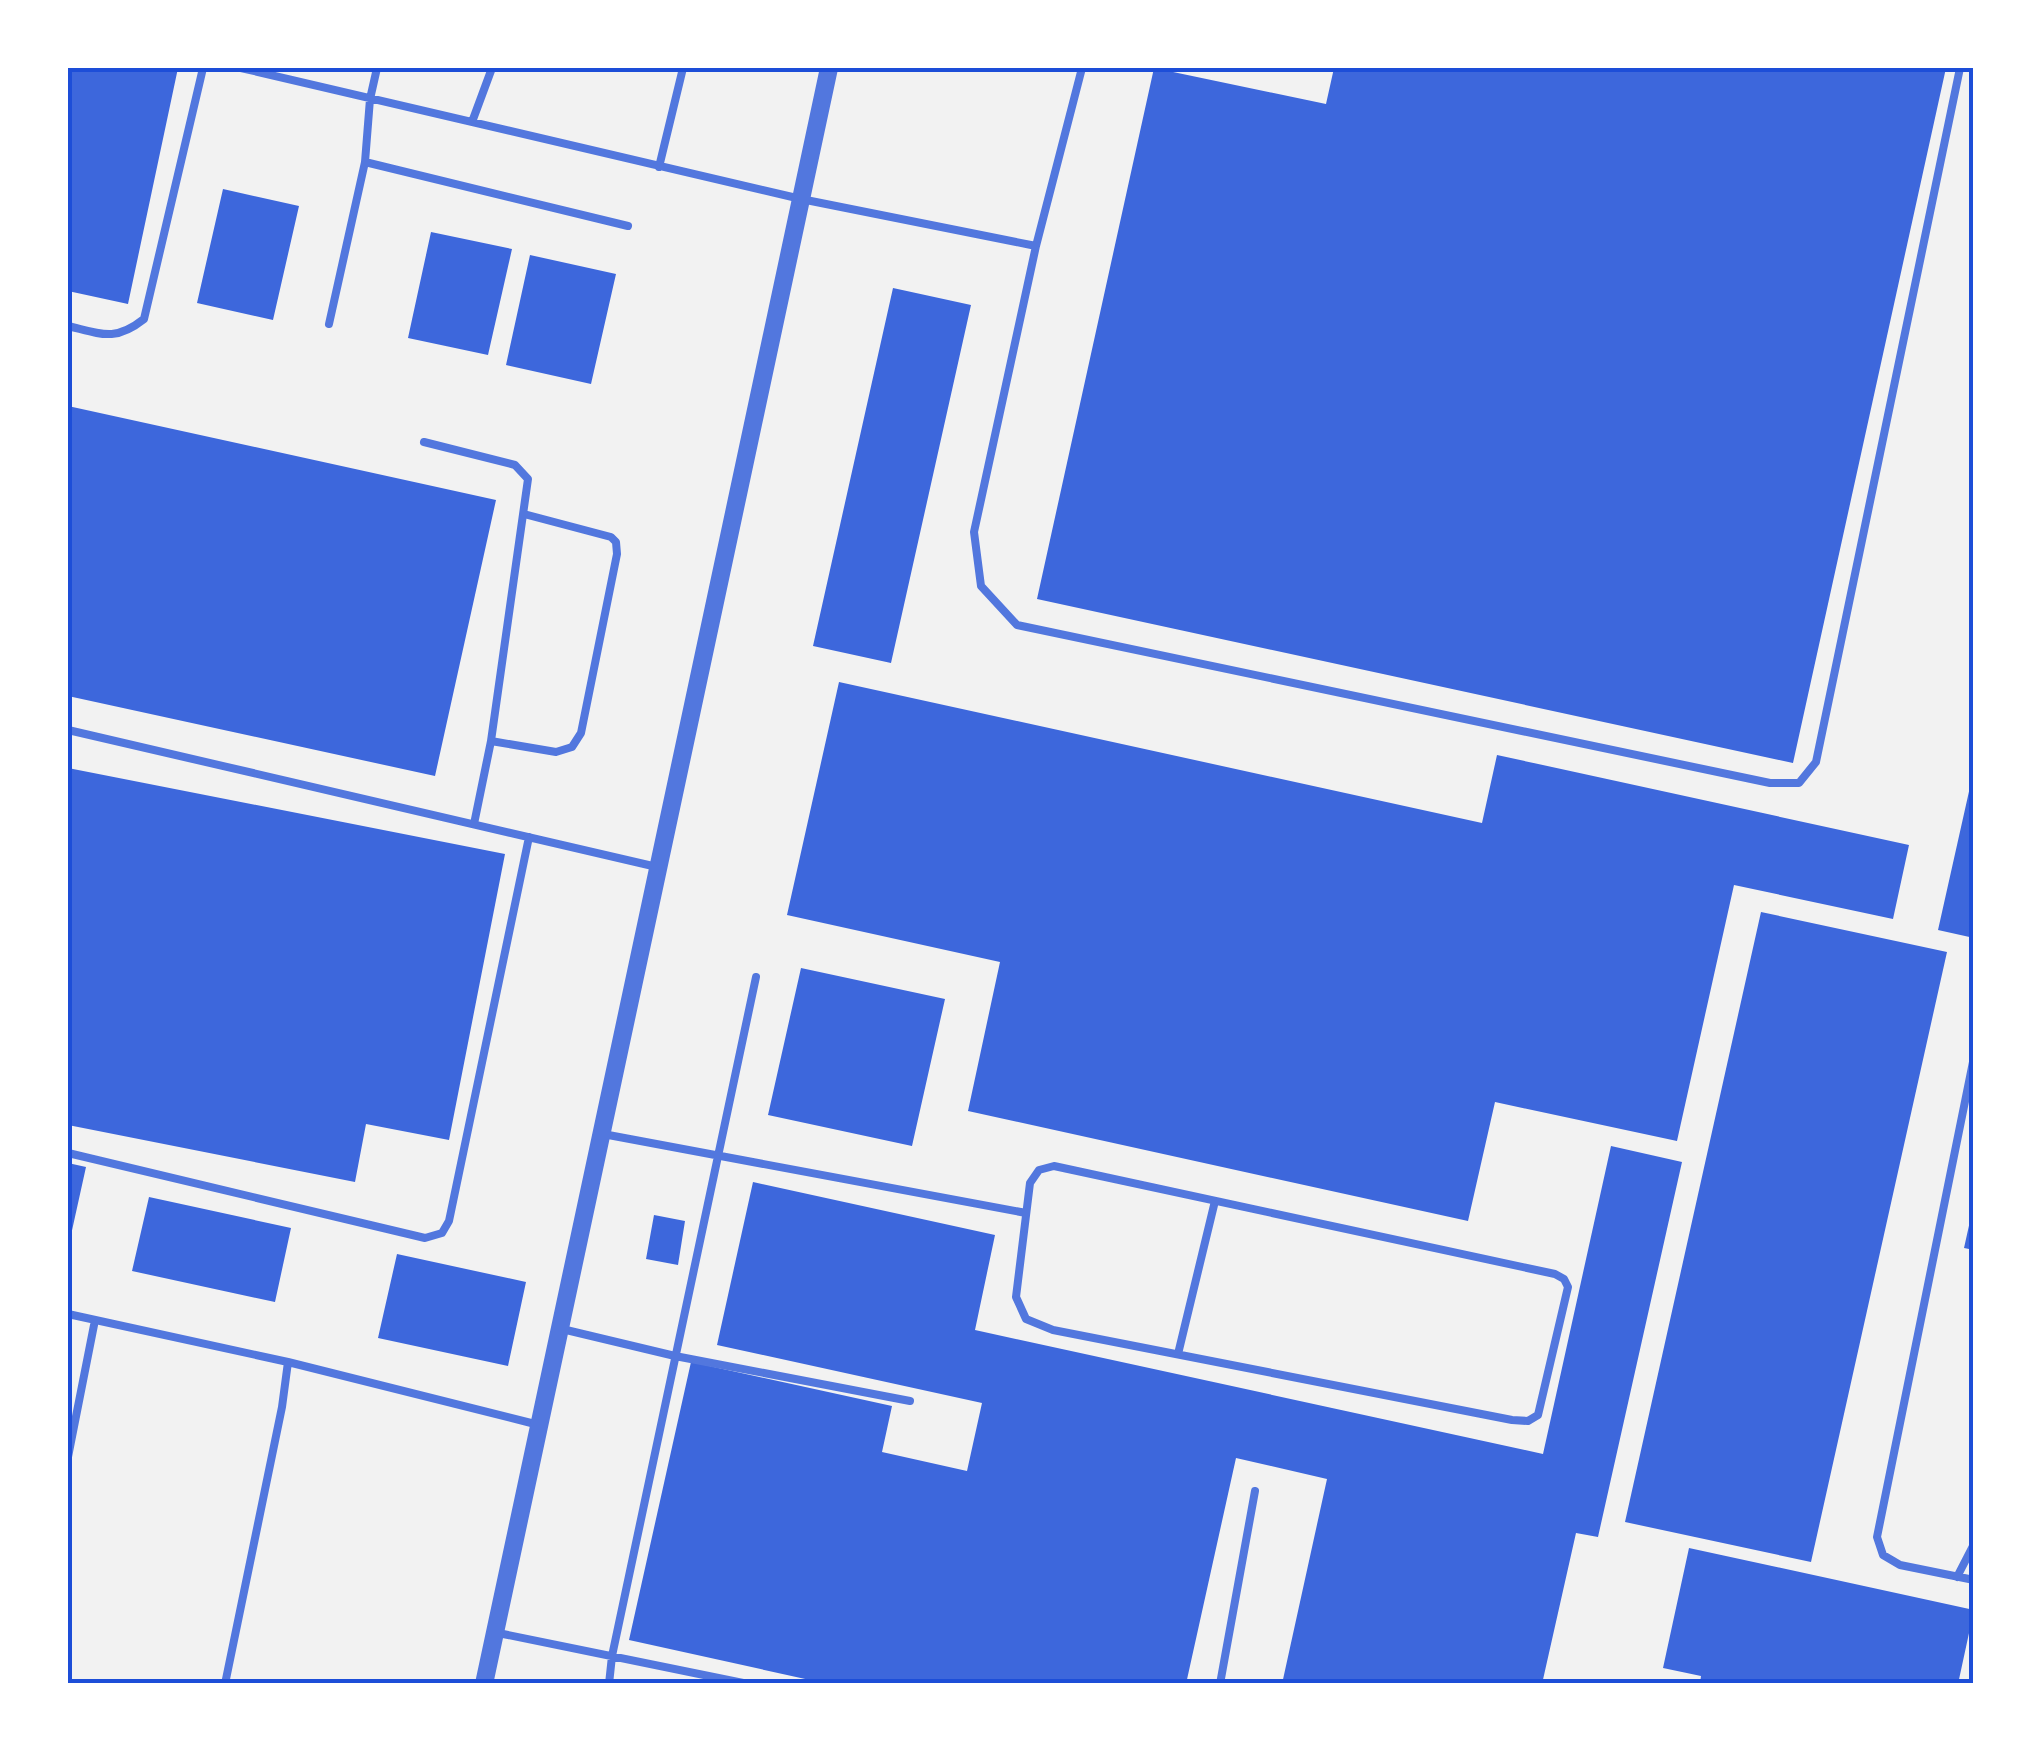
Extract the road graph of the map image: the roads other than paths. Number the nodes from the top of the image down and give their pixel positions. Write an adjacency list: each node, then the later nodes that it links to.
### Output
1 (203, 68): 19 (lane)
2 (241, 68): 10 (lane)
3 (289, 68): 10 (lane)
4 (376, 68): 11 (lane)
5 (492, 68): 12 (lane)
6 (683, 68): 14 (lane)
7 (828, 68): 15 (street)
8 (1082, 68): 17 (lane)
9 (1960, 68): 17 (lane)
10 (286, 78): 11 (lane)
11 (370, 99): 12 (lane); 13 (lane)
12 (472, 122): 14 (lane)
13 (365, 162): 16 (lane); 18 (lane)
14 (659, 167): 15 (lane)
15 (801, 200): 17 (lane); 26 (street)
16 (628, 226)
17 (1036, 246)
18 (328, 324)
19 (68, 326)
20 (424, 442): 21 (lane)
21 (524, 514): 23 (lane); 23 (lane)
22 (68, 730): 24 (lane)
23 (491, 741): 24 (lane)
24 (474, 824): 25 (lane)
25 (529, 837): 26 (lane); 30 (lane)
26 (658, 867): 29 (street)
27 (756, 978): 31 (lane)
28 (1974, 1057): 45 (lane)
29 (601, 1133): 31 (lane); 36 (street)
30 (68, 1153)
31 (719, 1155): 33 (lane); 38 (lane)
32 (1216, 1201): 33 (lane); 37 (lane); 37 (lane)
33 (1026, 1213): 37 (lane)
34 (68, 1314): 35 (lane)
35 (95, 1320): 39 (lane); 42 (lane)
36 (560, 1329): 38 (lane); 41 (street)
37 (1178, 1354)
38 (675, 1356): 40 (lane); 48 (lane)
39 (288, 1362): 41 (lane); 49 (lane)
40 (910, 1401)
41 (539, 1424): 47 (street)
42 (68, 1458)
43 (1255, 1491): 53 (lane)
44 (1974, 1544): 45 (lane)
45 (1958, 1577): 46 (lane)
46 (1974, 1580)
47 (494, 1633): 48 (lane); 50 (street)
48 (612, 1656): 51 (lane); 52 (lane)
49 (225, 1684)
50 (484, 1684)
51 (609, 1684)
52 (748, 1684)
53 (1220, 1684)

